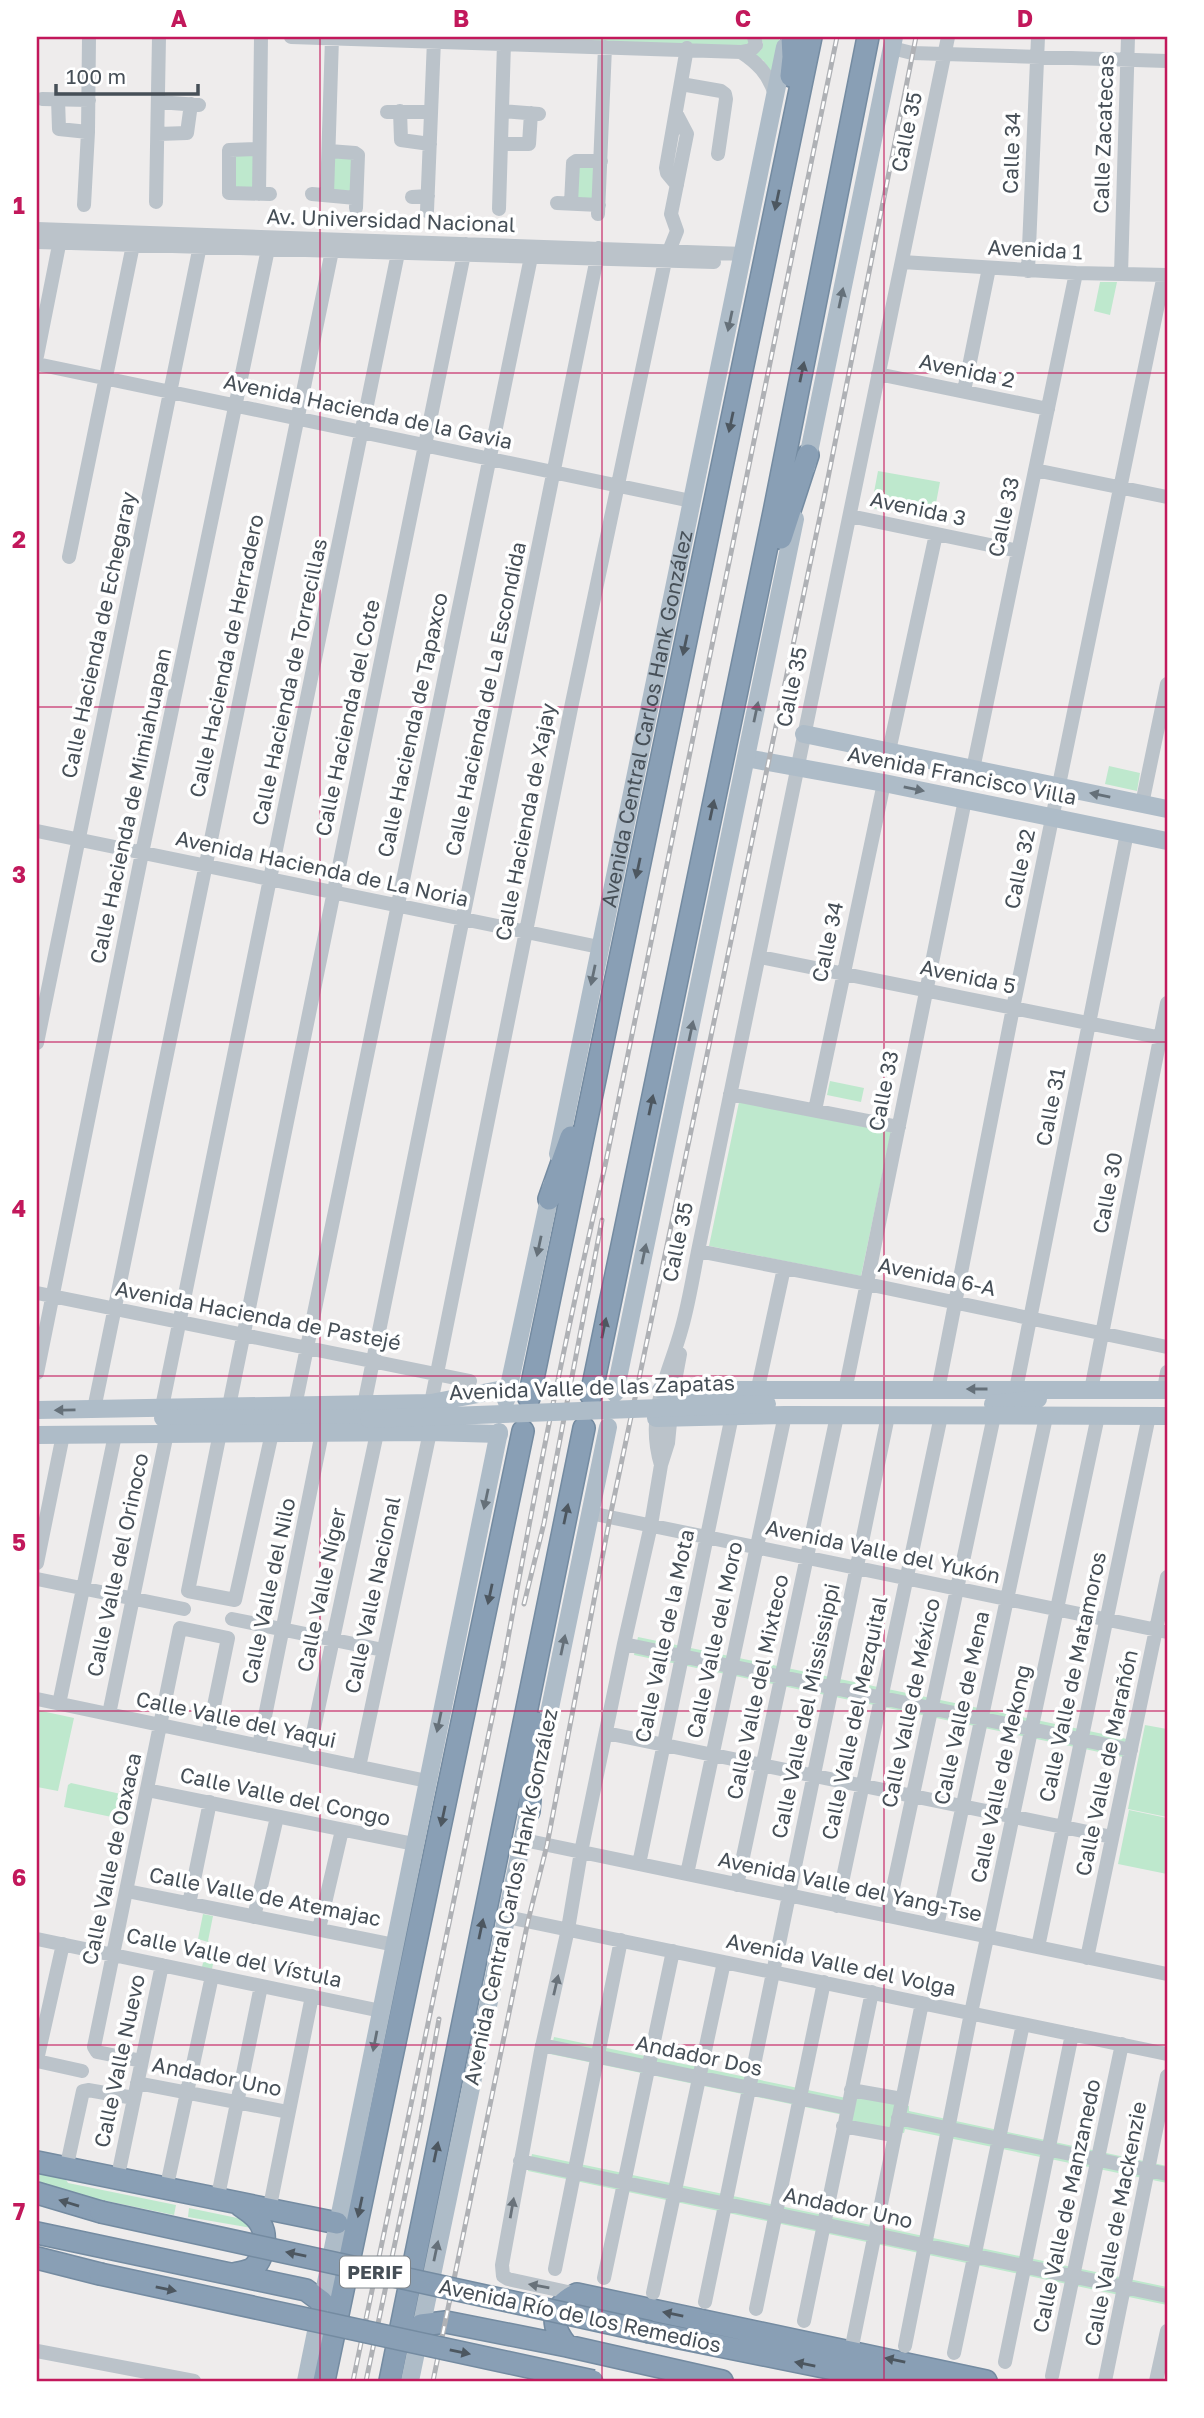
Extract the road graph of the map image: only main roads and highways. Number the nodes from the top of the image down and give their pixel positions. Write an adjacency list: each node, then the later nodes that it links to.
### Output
1 (790, 37): 5 (highway); 13 (main road, Avenida Central Carlos Hank González, one-way to 13)
2 (811, 37): 5 (highway, Avenida Central Carlos Hank González)
3 (869, 37): 7 (highway, one-way to 3)
4 (893, 43): 6 (main road, one-way to 4)
5 (787, 155): 12 (highway, Avenida Central Carlos Hank González, one-way to 12)
6 (808, 456): 7 (highway); 9 (main road, one-way to 6)
7 (747, 643): 20 (highway, one-way to 7)
8 (804, 734): 10 (main road, Avenida Francisco Villa, one-way to 8)
9 (746, 758): 11 (main road, Avenida Francisco Villa, one-way to 11); 18 (main road, one-way to 9)
10 (1167, 809)
11 (1167, 841)
12 (597, 1067): 13 (highway); 22 (highway, Avenida Central Carlos Hank González)
13 (549, 1199): 19 (main road, Avenida Central Carlos Hank González, one-way to 19)
14 (1090, 1390): 15 (main road, Avenida Valle de las Zapatas); 21 (main road, Avenida Valle de las Zapatas, one-way to 21); 26 (main road, Avenida Valle de las Zapatas)
15 (1165, 1390)
16 (667, 1391): 17 (main road, Avenida Valle de las Zapatas)
17 (730, 1391): 21 (main road, Avenida Valle de las Zapatas); 27 (main road)
18 (615, 1393)
19 (507, 1394): 23 (main road, Avenida Valle de las Zapatas)
20 (590, 1395)
21 (762, 1397): 26 (main road, Avenida Valle de las Zapatas); 32 (main road, Avenida Valle de las Zapatas, bridge)
22 (529, 1398)
23 (389, 1404): 32 (main road, Avenida Valle de las Zapatas); 32 (main road)
24 (94, 1409): 25 (main road, Avenida Valle de las Zapatas, one-way to 25); 31 (main road, Avenida Valle de las Zapatas); 32 (main road, Avenida Valle de las Zapatas)
25 (37, 1410)
26 (994, 1410): 27 (main road, Avenida Valle de las Zapatas); 28 (main road, Avenida Valle de las Zapatas); 28 (main road, Avenida Valle de las Zapatas)
27 (725, 1416): 30 (main road, Avenida Valle de las Zapatas)
28 (1098, 1416): 29 (main road, Avenida Valle de las Zapatas)
29 (1158, 1416)
30 (663, 1418)
31 (193, 1419): 32 (main road, Avenida Valle de las Zapatas); 37 (main road, Avenida Valle de las Zapatas)
32 (375, 1422): 37 (main road, Avenida Valle de las Zapatas); 43 (main road, Avenida Valle de las Zapatas, one-way to 43)
33 (608, 1427): 39 (main road, Avenida Central Carlos Hank González, one-way to 33)
34 (584, 1428): 38 (highway, Avenida Central Carlos Hank González, one-way to 34)
35 (523, 1431): 50 (highway, one-way to 50)
36 (37, 1435): 37 (main road, Avenida Valle de las Zapatas)
37 (63, 1436)
38 (557, 1556): 39 (highway); 51 (highway, Avenida Central Carlos Hank González, one-way to 38)
39 (529, 1811): 48 (main road, Avenida Central Carlos Hank González, one-way to 39)
40 (37, 2162): 42 (highway)
41 (37, 2193): 56 (highway, Avenida Río de los Remedios / PERIF, one-way to 41, bridge)
42 (239, 2204): 43 (highway); 46 (highway)
43 (337, 2222): 47 (main road)
44 (37, 2233): 46 (highway)
45 (37, 2258): 54 (highway, one-way to 54, bridge)
46 (233, 2274): 47 (highway)
47 (322, 2302): 50 (main road)
48 (421, 2325): 49 (highway); 51 (main road, Avenida Central Carlos Hank González)
49 (567, 2346): 55 (highway); 57 (highway, one-way to 49)
50 (321, 2350): 52 (main road); 53 (highway)
51 (402, 2373)
52 (306, 2381)
53 (324, 2381)
54 (593, 2381)
55 (722, 2381)
56 (921, 2381)
57 (986, 2381)

